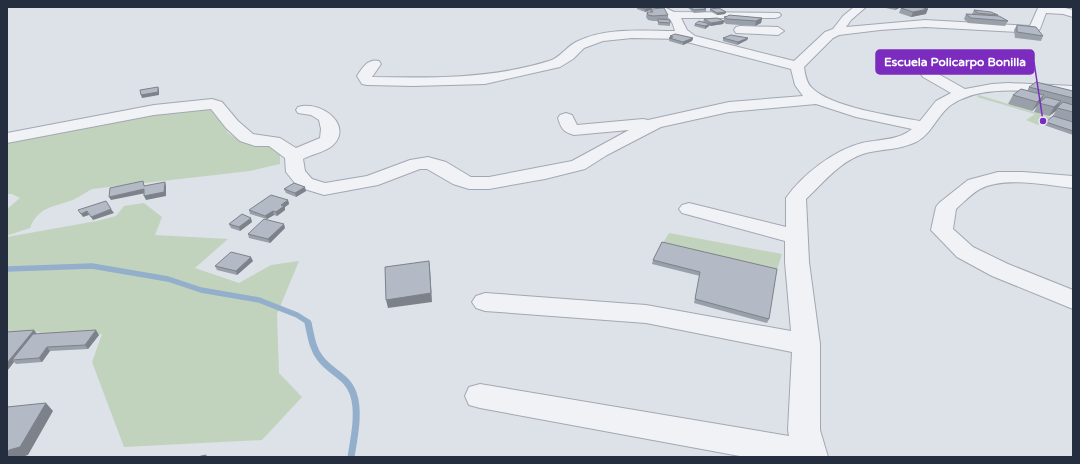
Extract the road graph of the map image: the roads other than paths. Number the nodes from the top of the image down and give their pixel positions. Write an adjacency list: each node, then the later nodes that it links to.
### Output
1 (652, 7): 4 (street)
2 (861, 7): 7 (street)
3 (1073, 14): 7 (street)
4 (673, 15): 5 (street); 8 (street)
5 (775, 15)
6 (778, 31): 9 (street)
7 (837, 32): 12 (street)
8 (684, 35): 9 (street); 11 (street)
9 (711, 44): 12 (street)
10 (919, 62): 14 (street)
11 (374, 64)
12 (797, 66): 15 (street)
13 (1073, 90): 14 (street)
14 (962, 94): 19 (street)
15 (817, 99): 18 (street); 19 (street)
16 (304, 110): 21 (street)
17 (566, 118): 18 (street)
18 (656, 123): 21 (street)
19 (924, 127): 24 (street)
20 (7, 138): 21 (street)
21 (294, 157)
22 (1073, 182): 25 (street)
23 (688, 209): 24 (street)
24 (796, 237): 27 (street)
25 (1073, 300)
26 (485, 302): 27 (street)
27 (806, 344): 29 (street)
28 (480, 396): 29 (street)
29 (810, 456)

